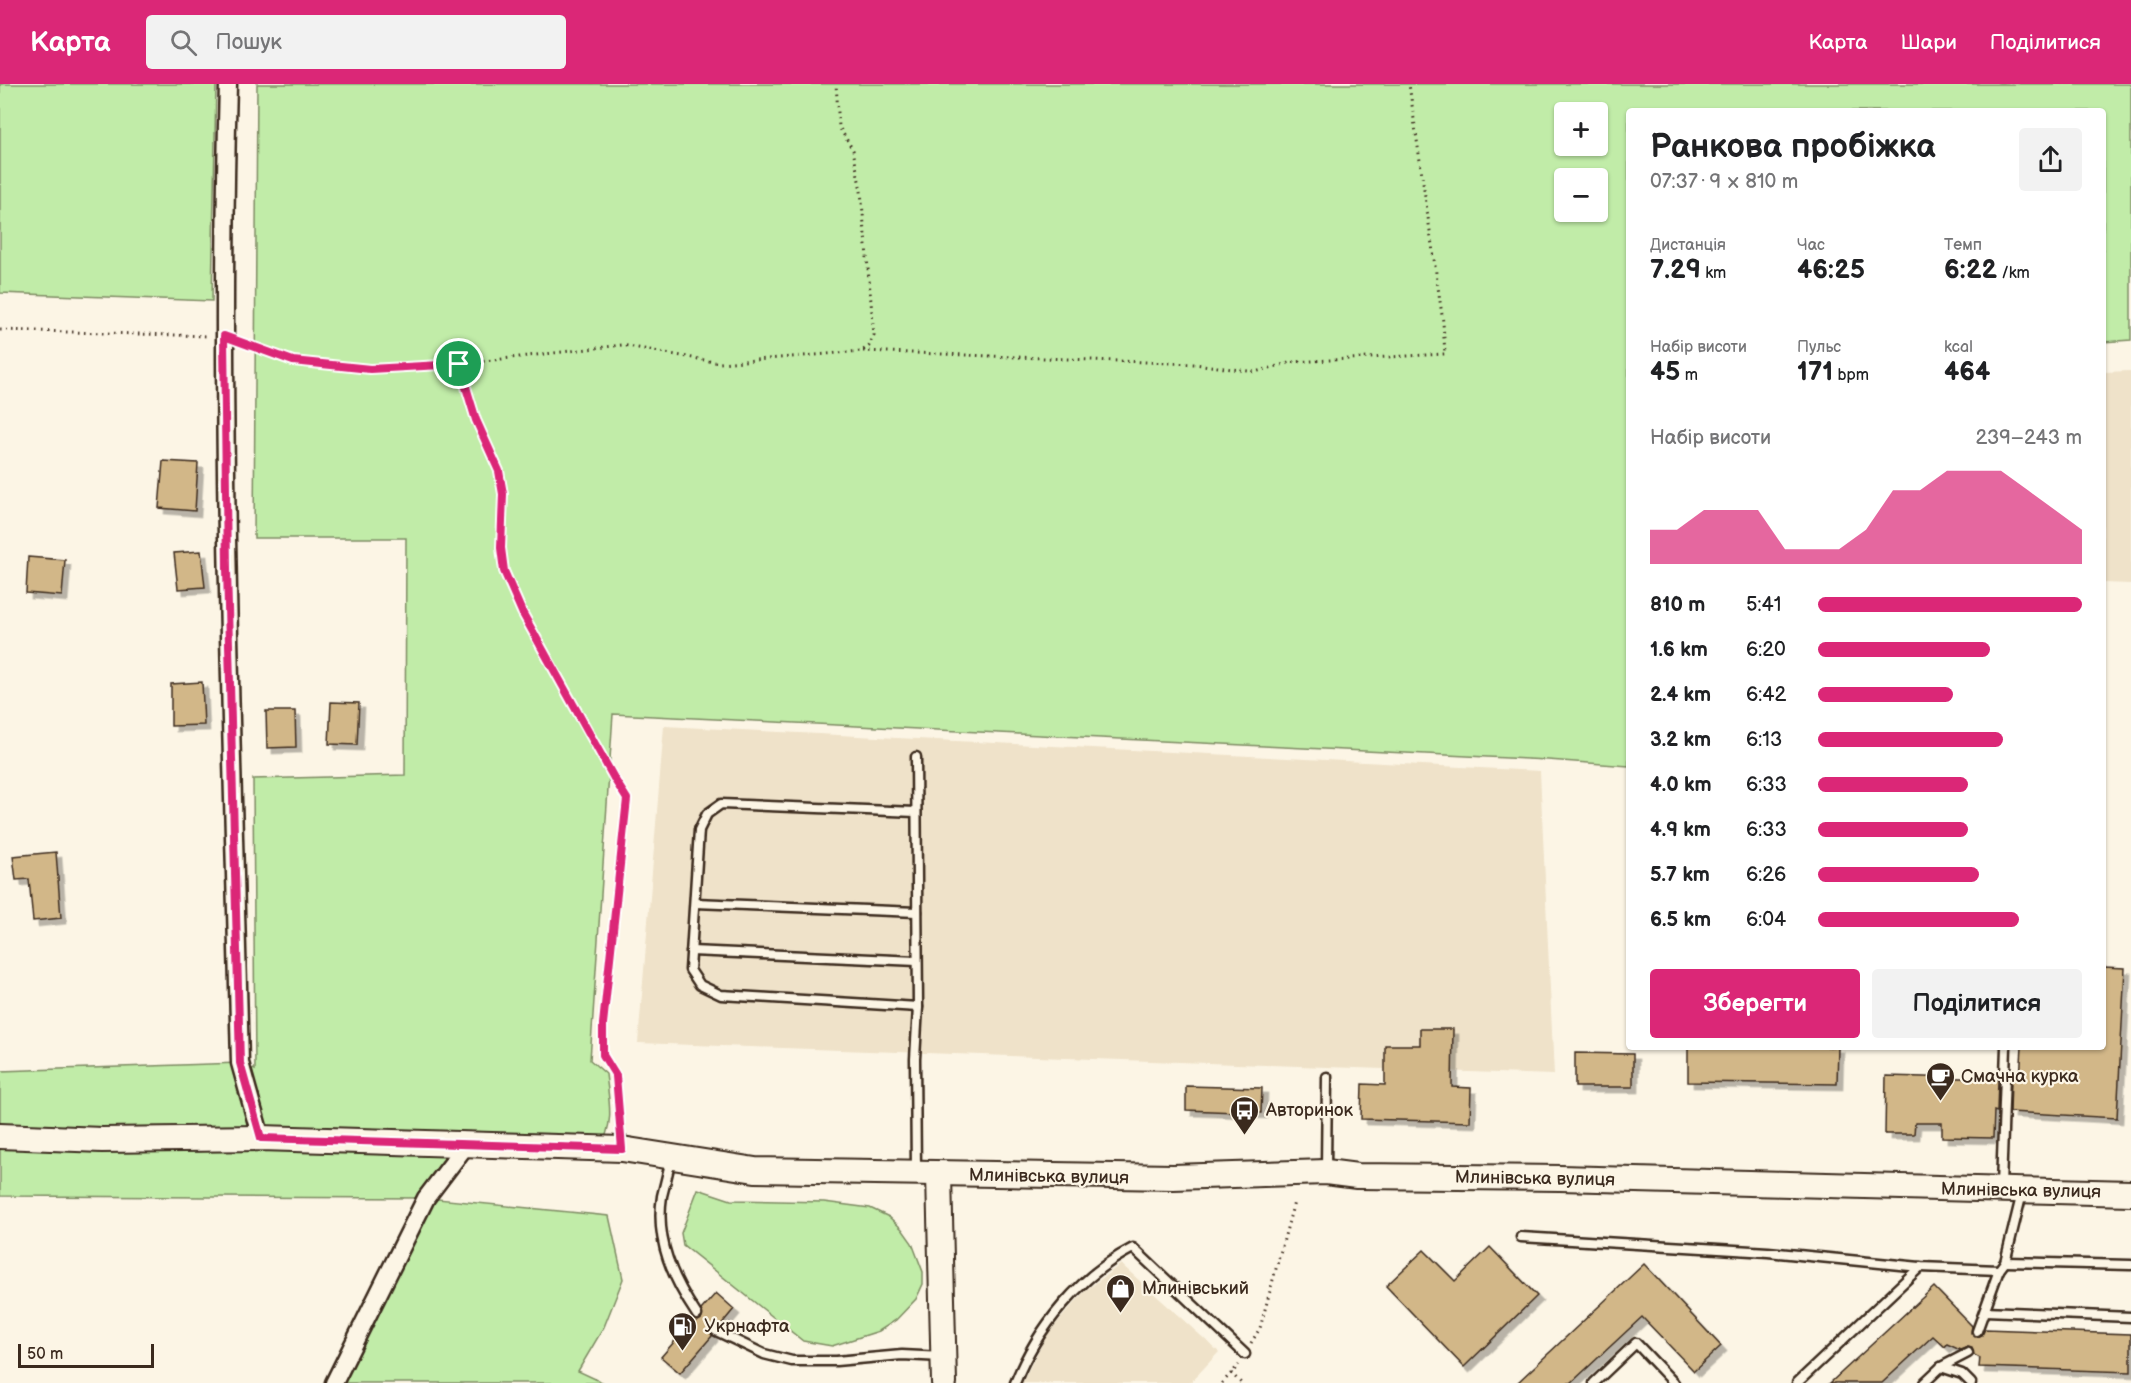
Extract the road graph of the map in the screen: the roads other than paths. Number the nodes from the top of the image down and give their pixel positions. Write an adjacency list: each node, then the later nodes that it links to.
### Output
1 (228, 84): 12 (street)
2 (916, 758): 3 (lane)
3 (916, 812): 4 (lane); 5 (lane)
4 (695, 903): 5 (lane); 6 (lane)
5 (917, 912): 7 (lane)
6 (691, 951): 7 (lane); 8 (lane)
7 (917, 961): 8 (lane)
8 (918, 1006): 16 (lane)
9 (2006, 1050): 17 (lane)
10 (1327, 1077): 15 (lane)
11 (0, 1136): 12 (main road, Млинівська вулиця)
12 (261, 1138): 13 (main road, Млинівська вулиця)
13 (467, 1144): 14 (main road, Млинівська вулиця); 33 (street)
14 (672, 1156): 16 (main road, Млинівська вулиця); 25 (lane)
15 (1326, 1172): 16 (main road, Млинівська вулиця); 17 (main road, Млинівська вулиця)
16 (927, 1174): 31 (main road)
17 (2012, 1190): 18 (main road, Млинівська вулиця); 20 (lane)
18 (2131, 1193)
19 (1521, 1237): 22 (lane)
20 (2005, 1262): 21 (lane); 23 (lane)
21 (2131, 1265)
22 (1920, 1267): 23 (lane); 38 (lane)
23 (1999, 1270): 24 (lane)
24 (1985, 1311): 26 (lane); 28 (lane)
25 (697, 1315)
26 (2131, 1317)
27 (716, 1331): 31 (lane)
28 (1977, 1331)
29 (1968, 1353): 32 (lane)
30 (1245, 1354): 35 (lane)
31 (944, 1357): 34 (main road)
32 (1941, 1367): 39 (lane); 40 (lane)
33 (334, 1383)
34 (945, 1383)
35 (1015, 1383)
36 (1594, 1383): 37 (lane)
37 (1674, 1383)
38 (1797, 1383)
39 (1924, 1383)
40 (1971, 1383)

